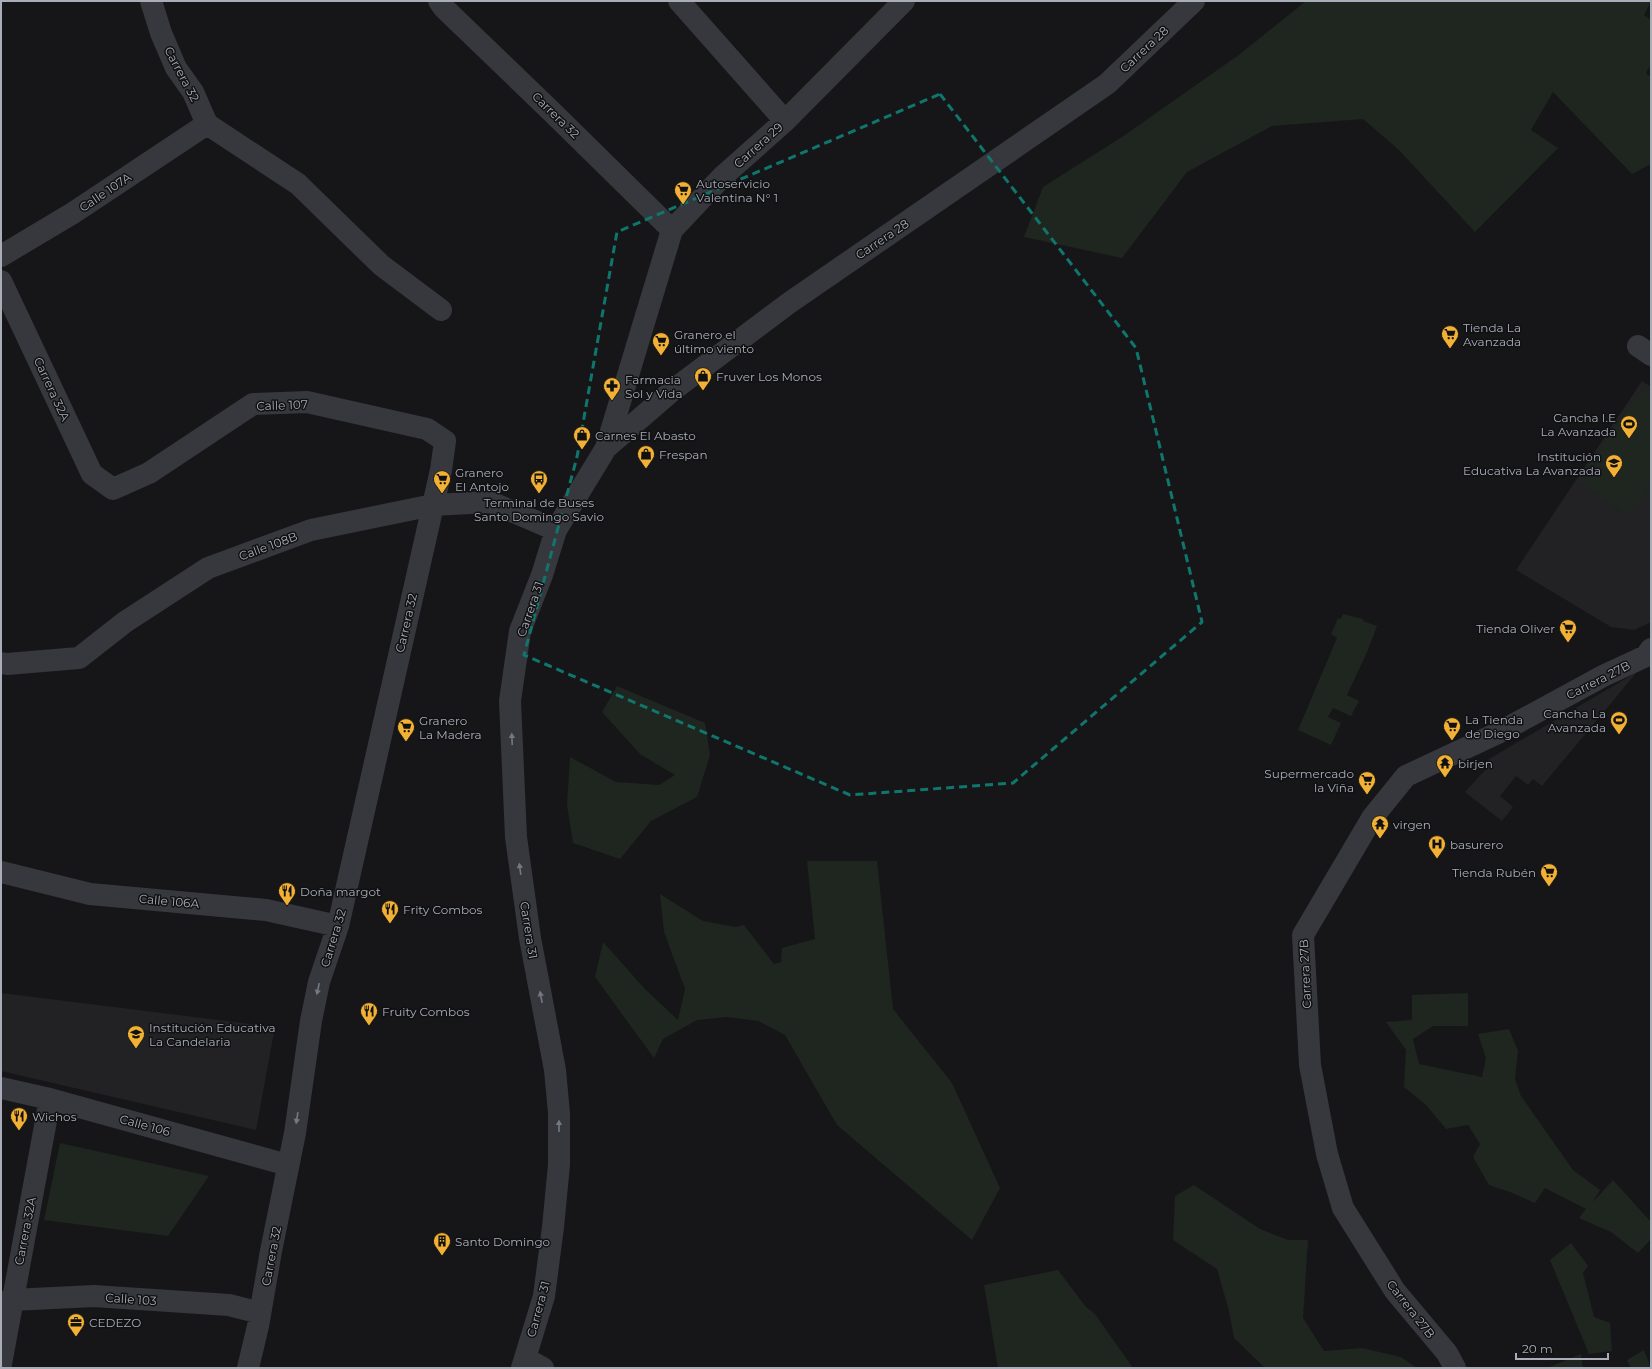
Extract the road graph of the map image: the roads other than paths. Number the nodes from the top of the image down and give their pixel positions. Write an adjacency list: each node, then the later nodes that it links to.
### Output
1 (151, 1): 7 (street, Carrera 32)
2 (439, 1): 8 (street, Carrera 32)
3 (679, 1): 6 (street)
4 (904, 1): 6 (street, Carrera 29)
5 (1194, 1): 13 (street, Carrera 28)
6 (785, 121): 8 (street, Carrera 29)
7 (207, 124): 9 (street, Calle 107A); 11 (street)
8 (672, 230): 13 (street, Carrera 29)
9 (1, 256)
10 (1, 281): 15 (street, Carrera 32A)
11 (441, 310)
12 (445, 440): 15 (street, Calle 107); 16 (street, Carrera 32)
13 (606, 448): 14 (street, Carrera 28)
14 (582, 488): 17 (street, Carrera 31)
15 (113, 489)
16 (433, 505): 17 (street, Calle 108B); 19 (street, Calle 108B); 21 (street, Carrera 32)
17 (556, 530): 28 (street, Carrera 31, one-way to 17)
18 (1651, 649): 30 (street, Carrera 27B)
19 (1, 663)
20 (1, 872): 21 (street, Calle 106A)
21 (338, 926): 24 (street, Carrera 32, one-way to 24)
22 (1, 1088): 23 (street, Calle 106)
23 (50, 1099): 24 (street, Calle 106); 25 (street, Carrera 32A)
24 (288, 1164): 26 (street, Carrera 32)
25 (6, 1302): 26 (street, Calle 103); 27 (street, Carrera 32A)
26 (260, 1313): 29 (street, Carrera 32)
27 (1, 1364)
28 (530, 1365)
29 (248, 1368)
30 (1455, 1368)

